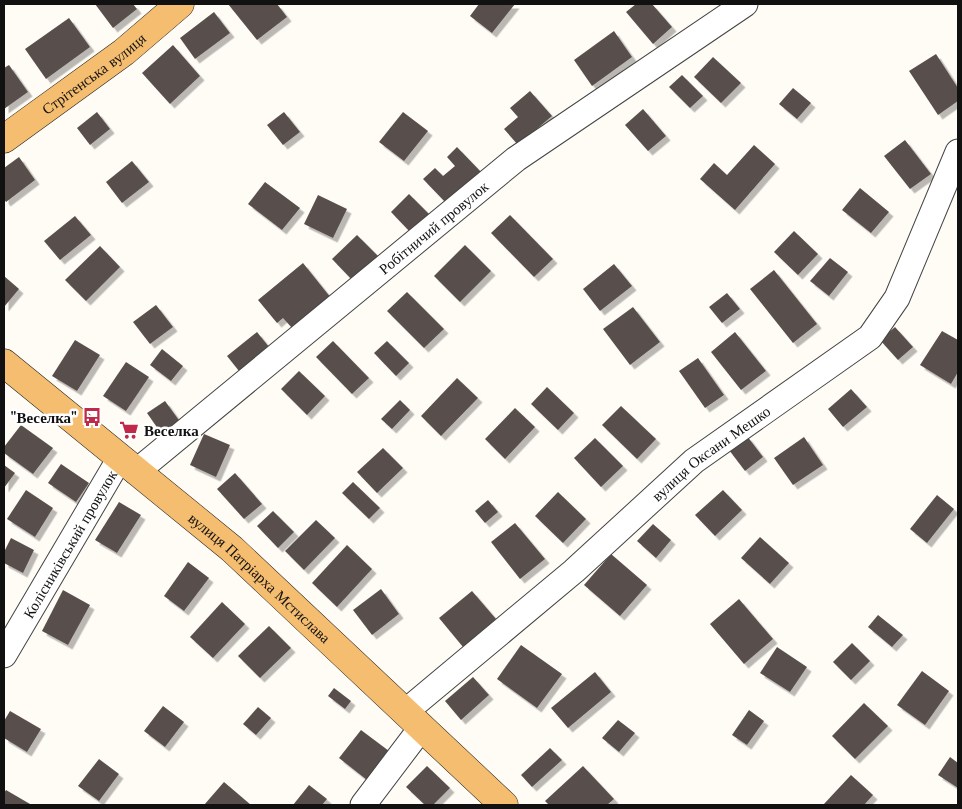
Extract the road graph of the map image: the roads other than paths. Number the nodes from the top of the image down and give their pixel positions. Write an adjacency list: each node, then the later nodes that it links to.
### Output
1 (180, 4): 3 (main road, Стрітенська вулиця)
2 (746, 4): 6 (street, Робітничий провулок)
3 (4, 139)
4 (958, 152): 8 (street, вулиця Оксани Мешко)
5 (4, 363): 6 (main road, вулиця Патріарха Мстислава)
6 (128, 465): 7 (street, Колісниківський провулок); 8 (main road, вулиця Патріарха Мстислава)
7 (4, 655)
8 (413, 720): 9 (street, вулиця Оксани Мешко); 10 (main road, вулиця Патріарха Мстислава)
9 (363, 805)
10 (504, 805)

